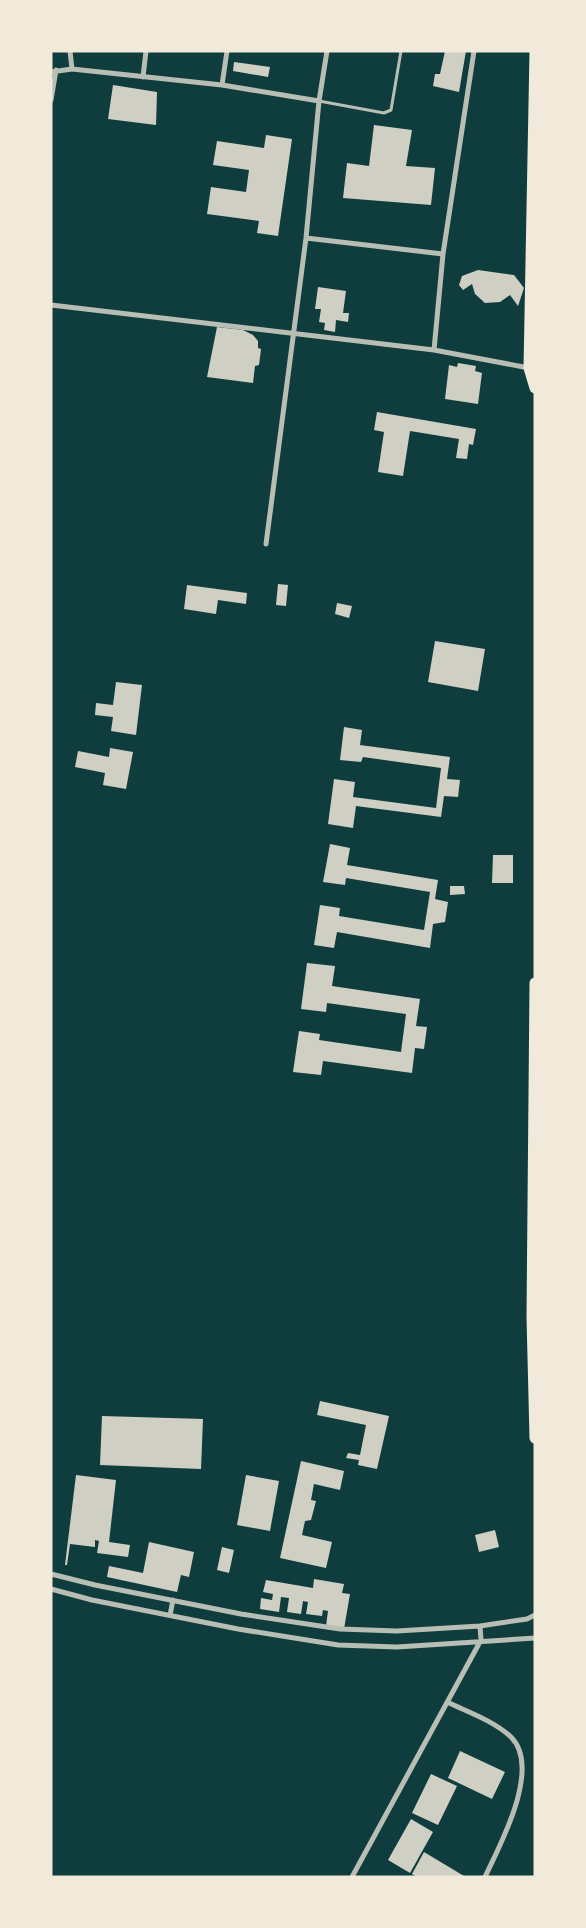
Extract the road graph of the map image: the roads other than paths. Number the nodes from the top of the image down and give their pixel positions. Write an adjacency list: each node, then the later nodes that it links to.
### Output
1 (70, 51): 8 (street)
2 (146, 51): 10 (street)
3 (227, 51): 11 (street)
4 (327, 51): 13 (street)
5 (401, 51): 13 (lane)
6 (474, 51): 15 (street)
7 (535, 51): 19 (highway)
8 (72, 69): 9 (street); 10 (street)
9 (54, 71): 12 (street)
10 (143, 77): 11 (street)
11 (222, 85): 13 (street)
12 (51, 100)
13 (319, 101): 14 (street)
14 (306, 238): 15 (street); 17 (street)
15 (443, 254): 18 (street)
16 (51, 305): 17 (street)
17 (294, 333): 18 (street); 21 (street)
18 (434, 350): 19 (street)
19 (532, 368): 20 (highway)
20 (535, 388)
21 (266, 544)
22 (535, 983): 23 (highway)
23 (534, 1317): 24 (highway)
24 (534, 1345): 25 (highway)
25 (535, 1436)
26 (51, 1574): 28 (street)
27 (51, 1589): 29 (street)
28 (173, 1600): 29 (street); 31 (street)
29 (170, 1615): 33 (street)
30 (535, 1615): 31 (street)
31 (480, 1626): 33 (street)
32 (535, 1638): 33 (street)
33 (481, 1640): 34 (street)
34 (447, 1702): 35 (street); 36 (street)
35 (352, 1877)
36 (485, 1877)

